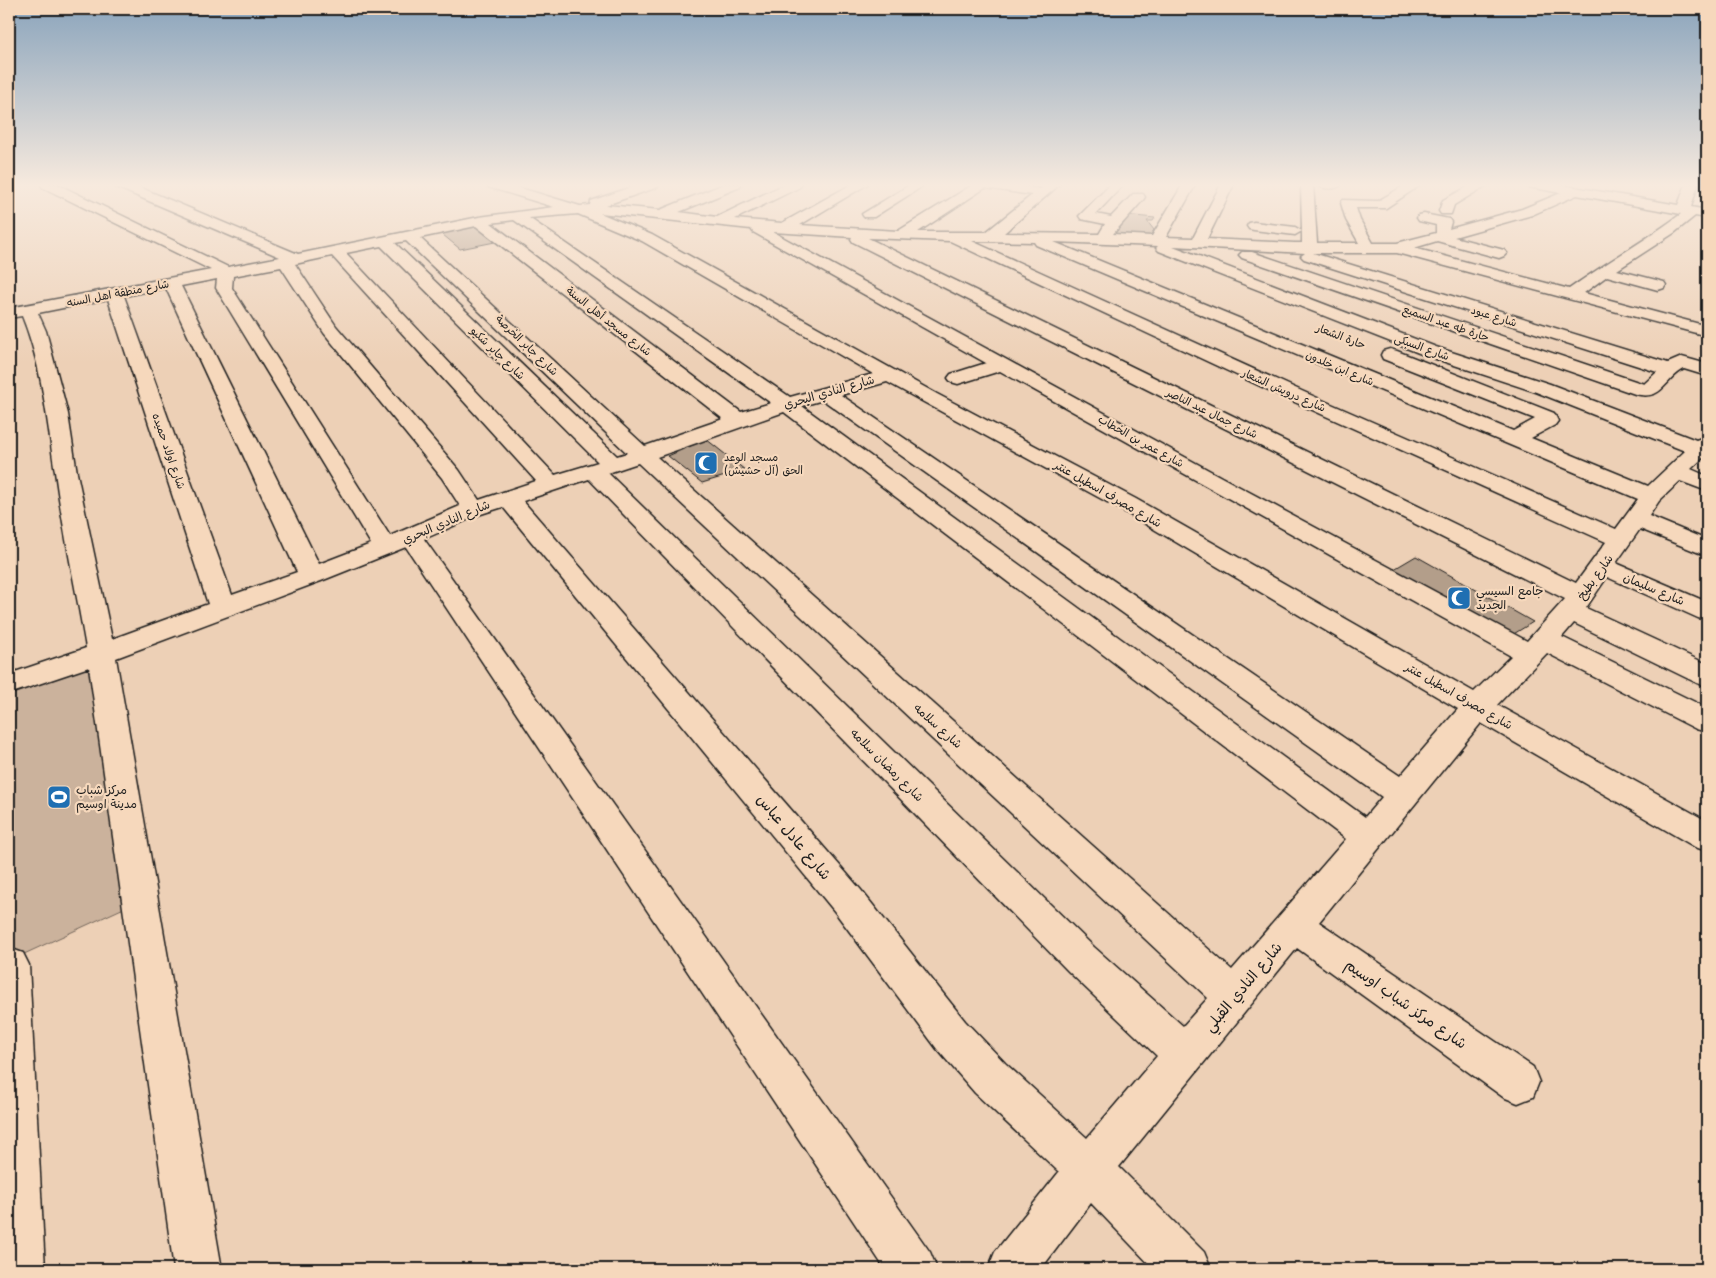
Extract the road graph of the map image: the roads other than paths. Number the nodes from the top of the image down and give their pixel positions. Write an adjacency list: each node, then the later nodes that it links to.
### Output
1 (168, 244): 33 (street)
2 (254, 244): 29 (street)
3 (371, 244): 27 (street, شارع منطقة اهل السنه)
4 (387, 244): 52 (street, شارع جابر شكيو)
5 (418, 244): 51 (street, شارع جابر الخرصة)
6 (508, 244): 48 (street, شارع مسجد أهل السنة)
7 (557, 244): 47 (street)
8 (657, 244): 44 (street, شارع مصرف اسطبل عنتر)
9 (790, 244): 41 (street, شارع عمر بن الخطاب)
10 (866, 244): 65 (street, شارع جمال عبد الناصر)
11 (966, 244): 60 (street, شارع درويش الشعار)
12 (1045, 244): 49 (street, شارع ابن خلدون)
13 (1134, 244): 22 (street)
14 (1187, 244): 22 (street)
15 (1209, 244): 16 (street)
16 (1215, 244): 24 (street); 42 (street, حارة طه عبد السميع)
17 (1310, 244): 25 (street)
18 (1366, 244): 23 (street)
19 (1413, 244): 26 (street)
20 (1467, 244): 28 (street)
21 (1647, 244): 32 (street)
22 (1148, 246): 50 (street, شارع السبكى)
23 (1368, 247): 25 (street); 26 (street)
24 (1282, 248): 25 (street); 42 (street, شارع عبود)
25 (1310, 248)
26 (1397, 248): 37 (street)
27 (336, 251): 29 (street, شارع منطقة اهل السنه); 54 (street)
28 (1499, 253)
29 (291, 260): 33 (street, شارع منطقة اهل السنه); 58 (street)
30 (1158, 264): 31 (street)
31 (1176, 271)
32 (1604, 271): 35 (street); 37 (street)
33 (226, 272): 34 (street, شارع منطقة اهل السنه); 61 (street)
34 (172, 283): 36 (street, شارع منطقة اهل السنه); 64 (street)
35 (1658, 285)
36 (116, 294): 38 (street, شارع منطقة اهل السنه); 66 (street, شارع اولاد حميده)
37 (1571, 295): 39 (street)
38 (18, 312): 69 (street)
39 (1707, 331)
40 (1376, 349): 49 (street, حارة الشعار)
41 (1002, 364): 45 (street); 68 (street, شارع عمر بن الخطاب)
42 (1671, 369): 43 (street, شارع عبود)
43 (1707, 370)
44 (889, 375): 46 (street, شارع النادي البحري); 72 (street, شارع مصرف اسطبل عنتر)
45 (958, 378)
46 (826, 393): 47 (street, شارع النادي البحري); 74 (street)
47 (786, 404): 48 (street, شارع النادي البحري); 75 (street)
48 (738, 420): 51 (street, شارع النادي البحري)
49 (1514, 440): 56 (street, شارع ابن خلدون)
50 (1703, 445): 53 (street, شارع بطيخ)
51 (642, 455): 52 (street, شارع النادي البحري); 79 (street, شارع سلامه)
52 (603, 468): 54 (street, شارع النادي البحري); 80 (street, شارع رمضان سلامه)
53 (1676, 471): 55 (street); 56 (street, شارع بطيخ)
54 (551, 484): 57 (street, شارع النادي البحري)
55 (1707, 484)
56 (1652, 496): 59 (street, شارع بطيخ)
57 (508, 498): 58 (street, شارع النادي البحري); 82 (street, شارع عادل عباس)
58 (473, 509): 61 (street, شارع النادي البحري)
59 (1636, 518): 60 (street, شارع بطيخ); 62 (street)
60 (1621, 540): 63 (street, شارع بطيخ)
61 (398, 542): 64 (street, شارع النادي البحري); 85 (street)
62 (1707, 549)
63 (1602, 566): 65 (street, شارع بطيخ); 67 (street, شارع سليمان)
64 (312, 576): 66 (street, شارع النادي البحري)
65 (1575, 603): 68 (street, شارع بطيخ); 70 (street, شارع جمال عبد الناصر)
66 (223, 608): 69 (street, شارع النادي البحري)
67 (1707, 612)
68 (1537, 647): 72 (street, شارع بطيخ); 73 (street, شارع عمر بن الخطاب)
69 (101, 653): 71 (street, شارع النادي البحري); 84 (street)
70 (1707, 676)
71 (9, 678)
72 (1477, 707): 74 (street, شارع النادي القبلي); 76 (street, شارع مصرف اسطبل عنتر)
73 (1707, 721)
74 (1404, 795): 75 (street, شارع النادي القبلي)
75 (1368, 838): 77 (street, شارع النادي القبلي)
76 (1707, 838)
77 (1294, 925): 79 (street, شارع النادي القبلي); 81 (street, شارع مركز شباب اوسيم)
78 (10, 965): 83 (street)
79 (1234, 997): 80 (street, شارع النادي القبلي)
80 (1185, 1055): 82 (street, شارع النادي القبلي)
81 (1518, 1082)
82 (1089, 1169): 86 (street, شارع النادي القبلي); 87 (street, شارع عادل عباس)
83 (20, 1269)
84 (198, 1269)
85 (913, 1269)
86 (1012, 1269)
87 (1187, 1269)

